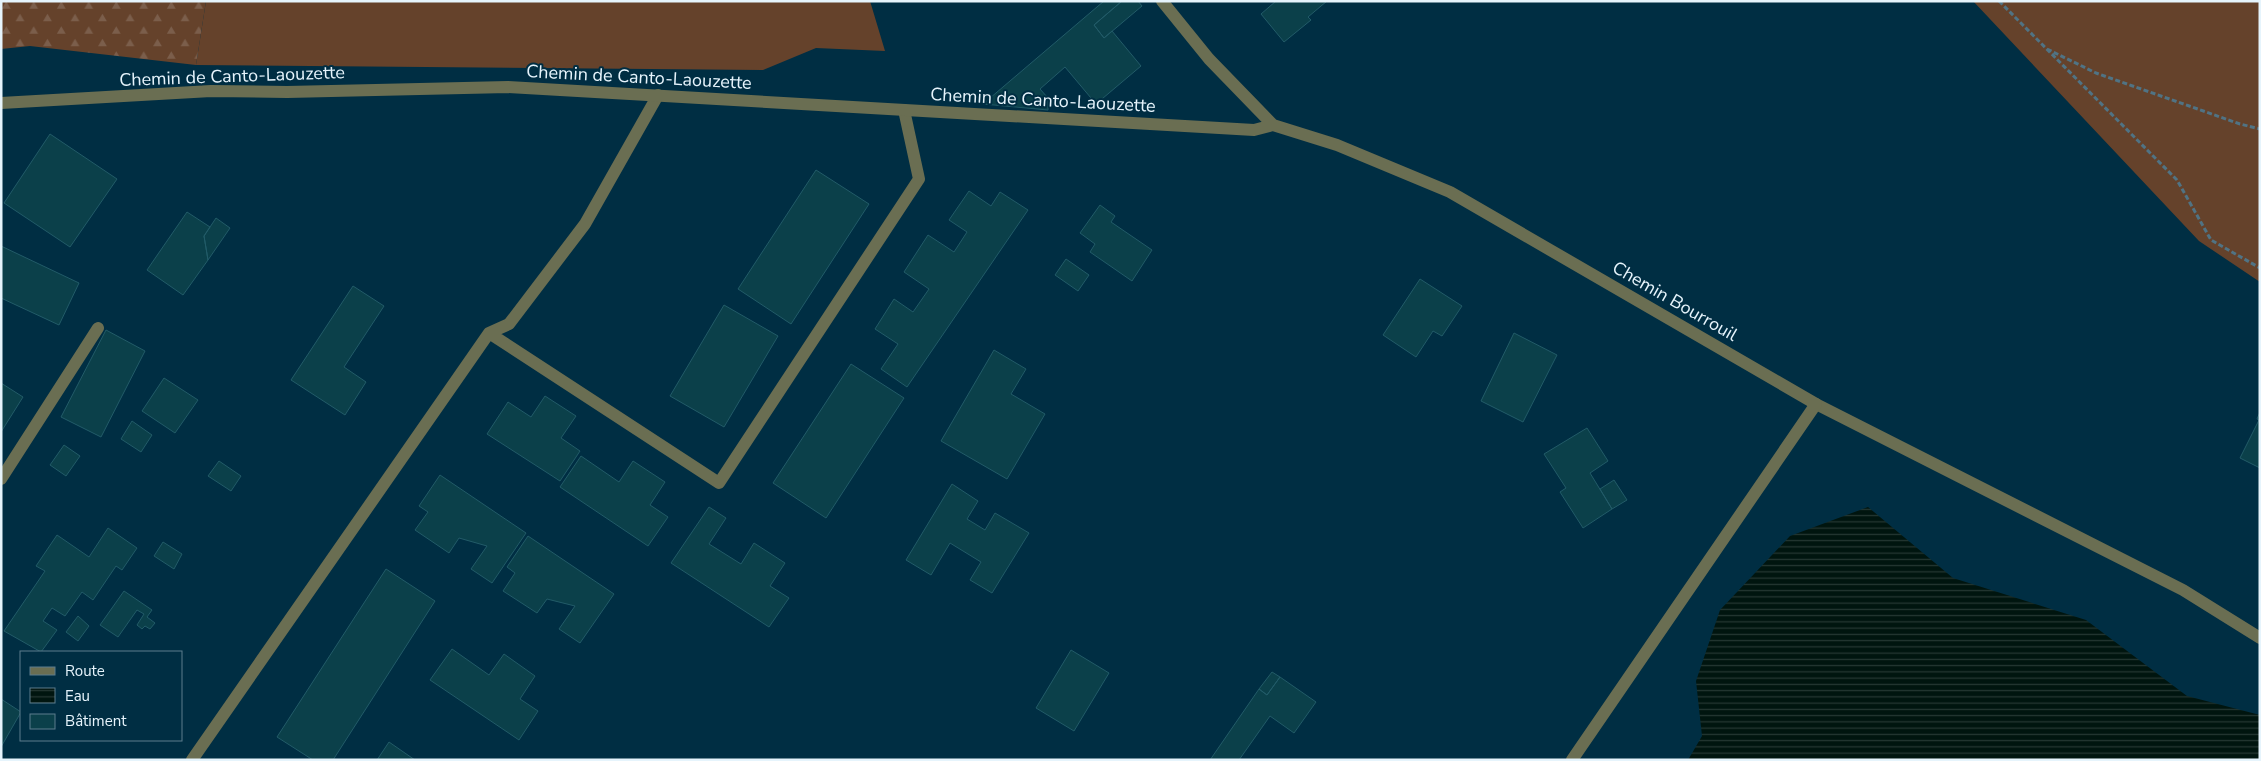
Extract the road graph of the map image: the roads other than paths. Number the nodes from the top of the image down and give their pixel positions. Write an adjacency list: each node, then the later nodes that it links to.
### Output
1 (1162, 1): 5 (street, Chemin Bourrouil)
2 (658, 96): 3 (street, Chemin de Canto-Laouzette); 4 (street, Chemin de Canto-Laouzette); 7 (street)
3 (1, 103)
4 (904, 110): 5 (street, Chemin de Canto-Laouzette); 7 (street)
5 (1273, 125): 8 (street, Chemin Bourrouil)
6 (98, 328): 9 (street)
7 (489, 334): 11 (street)
8 (1816, 404): 10 (street, Chemin Bourrouil); 12 (street)
9 (1, 479)
10 (2260, 638)
11 (192, 760)
12 (1572, 760)

